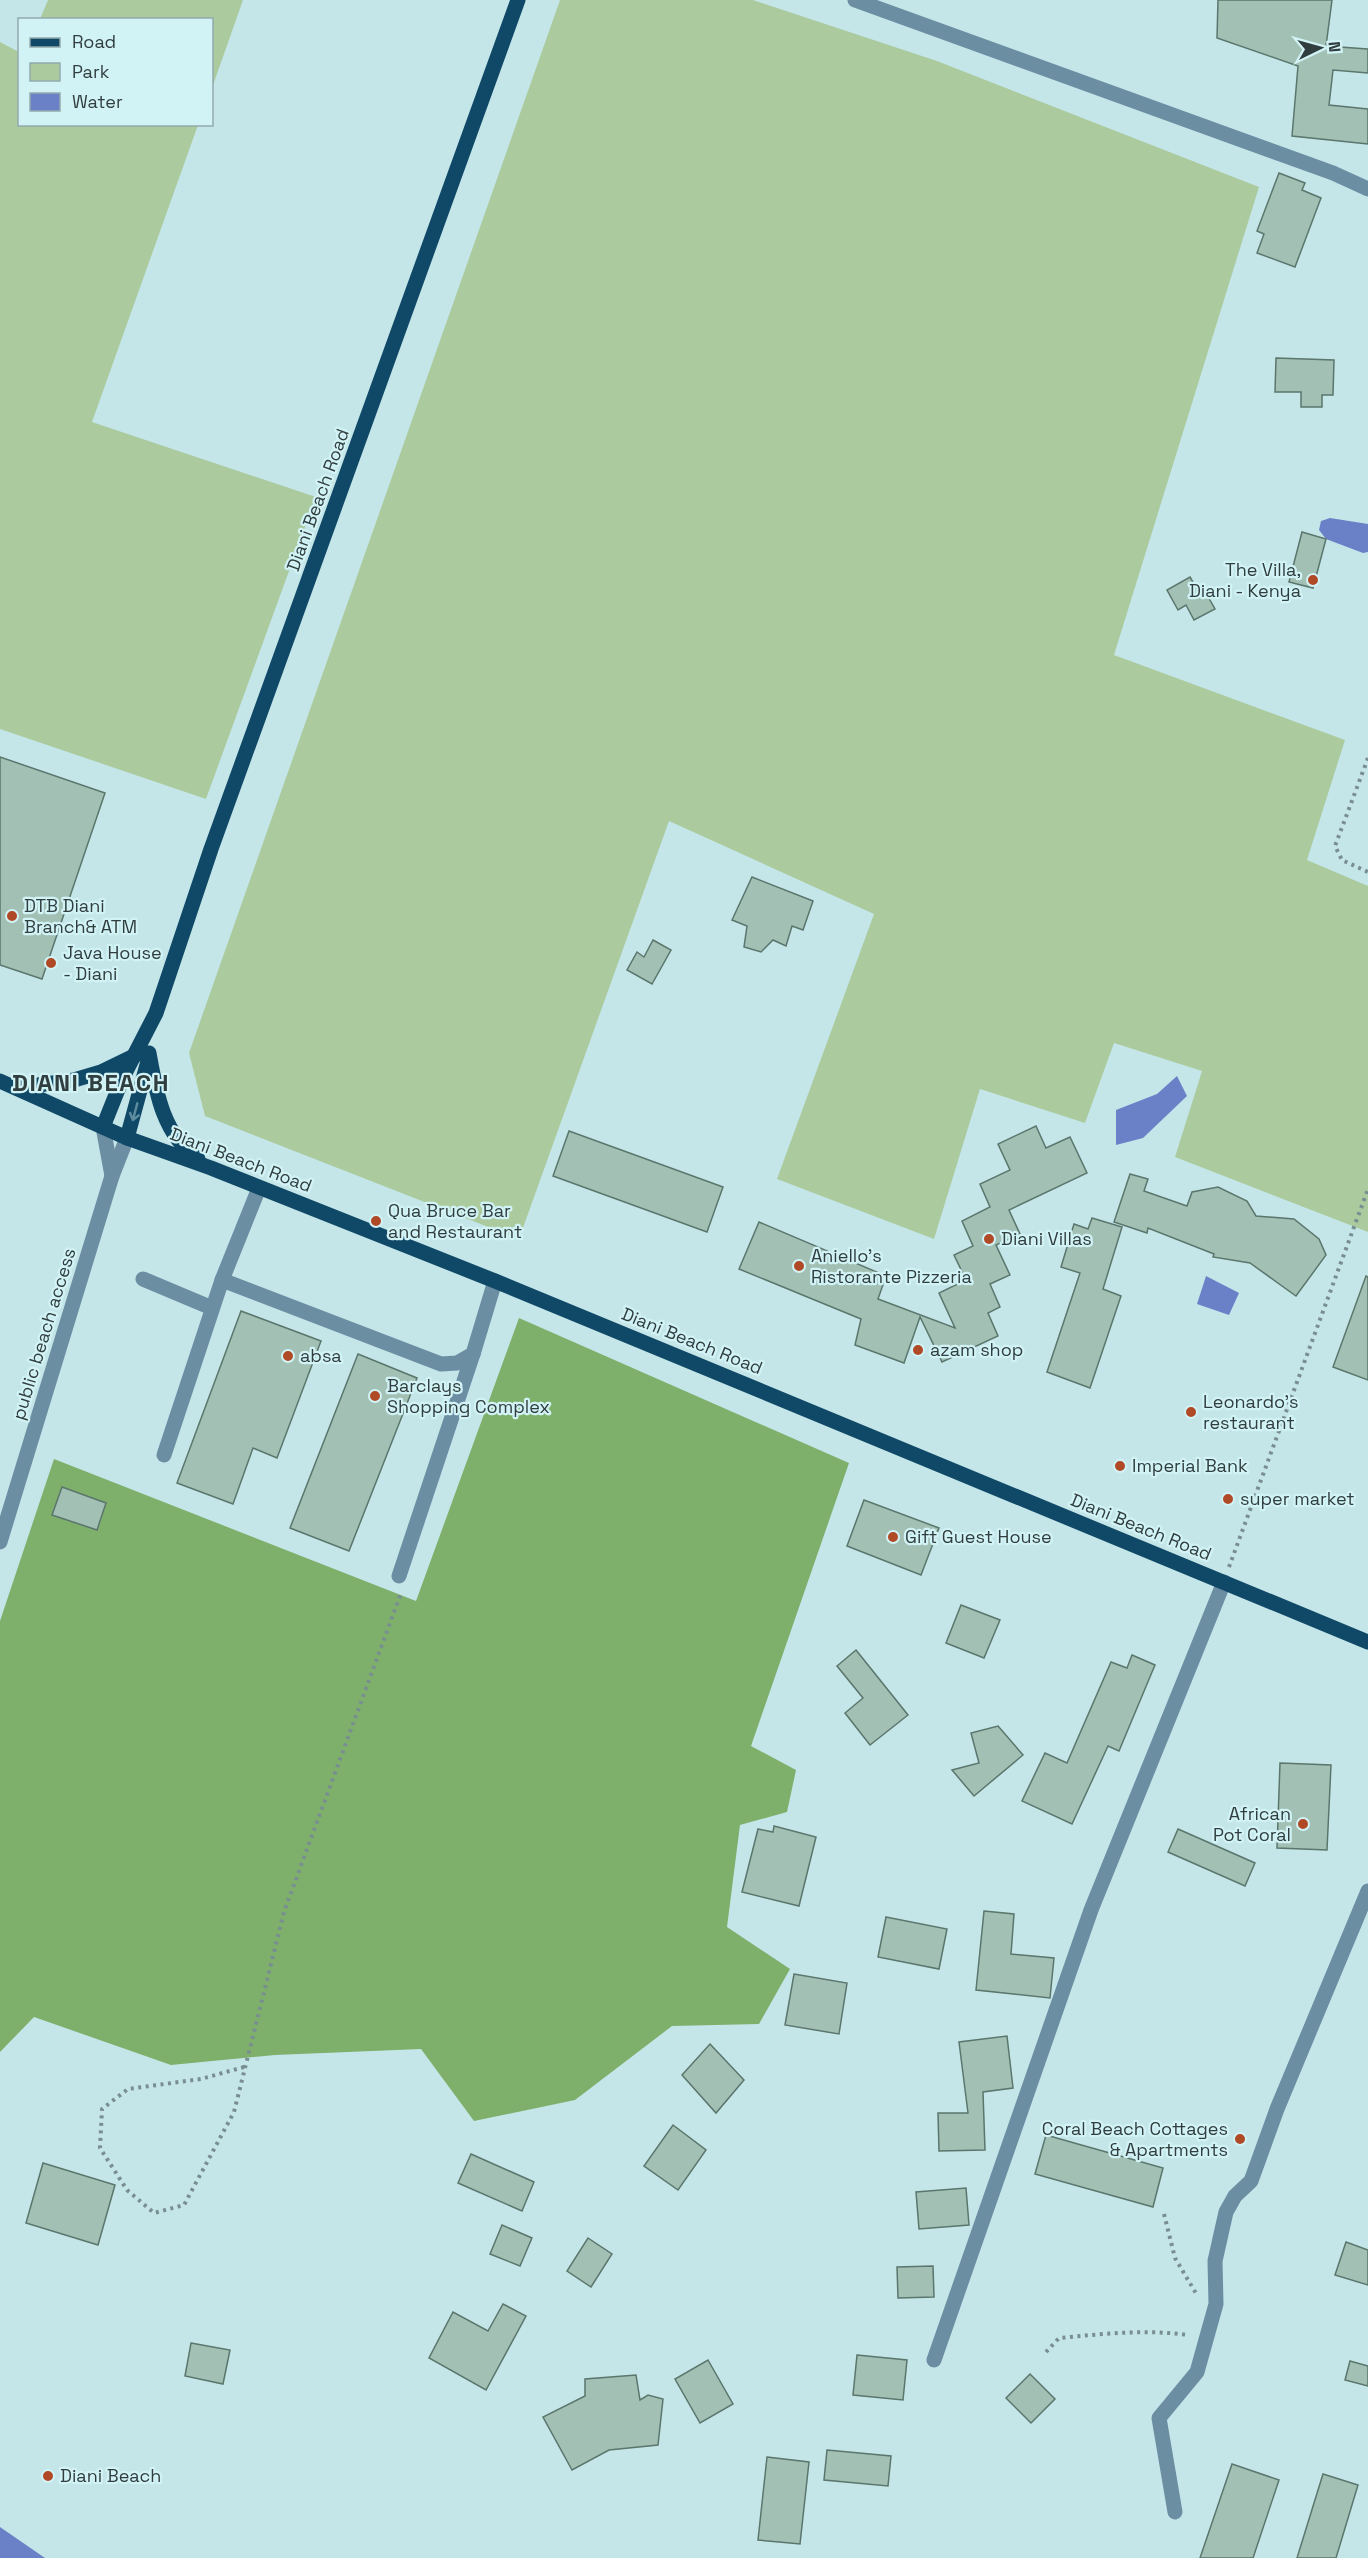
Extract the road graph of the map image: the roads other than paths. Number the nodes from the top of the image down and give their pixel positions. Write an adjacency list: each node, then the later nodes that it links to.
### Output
1 (518, 0): 4 (main road, Diani Beach Road)
2 (855, 0): 3 (street)
3 (1368, 189)
4 (143, 1054): 6 (main road); 7 (main road); 8 (main road, one-way to 8); 9 (main road)
5 (0, 1081): 6 (main road, Diani Beach Road)
6 (17, 1088): 7 (main road, Diani Beach Road)
7 (103, 1127): 8 (main road, Diani Beach Road); 10 (street)
8 (127, 1138): 9 (main road, Diani Beach Road); 10 (street, public beach access)
9 (212, 1168): 11 (main road, Diani Beach Road)
10 (112, 1176): 18 (street, public beach access)
11 (259, 1188): 13 (street); 14 (main road, Diani Beach Road)
12 (143, 1279): 15 (street)
13 (222, 1280): 15 (street); 16 (street)
14 (495, 1281): 16 (street); 20 (main road, Diani Beach Road)
15 (212, 1308): 17 (street)
16 (473, 1354): 19 (street)
17 (164, 1455)
18 (0, 1542)
19 (401, 1582)
20 (1224, 1582): 21 (main road, Diani Beach Road); 23 (street)
21 (1368, 1642)
22 (1368, 1891): 24 (street)
23 (934, 2360)
24 (1175, 2512)

